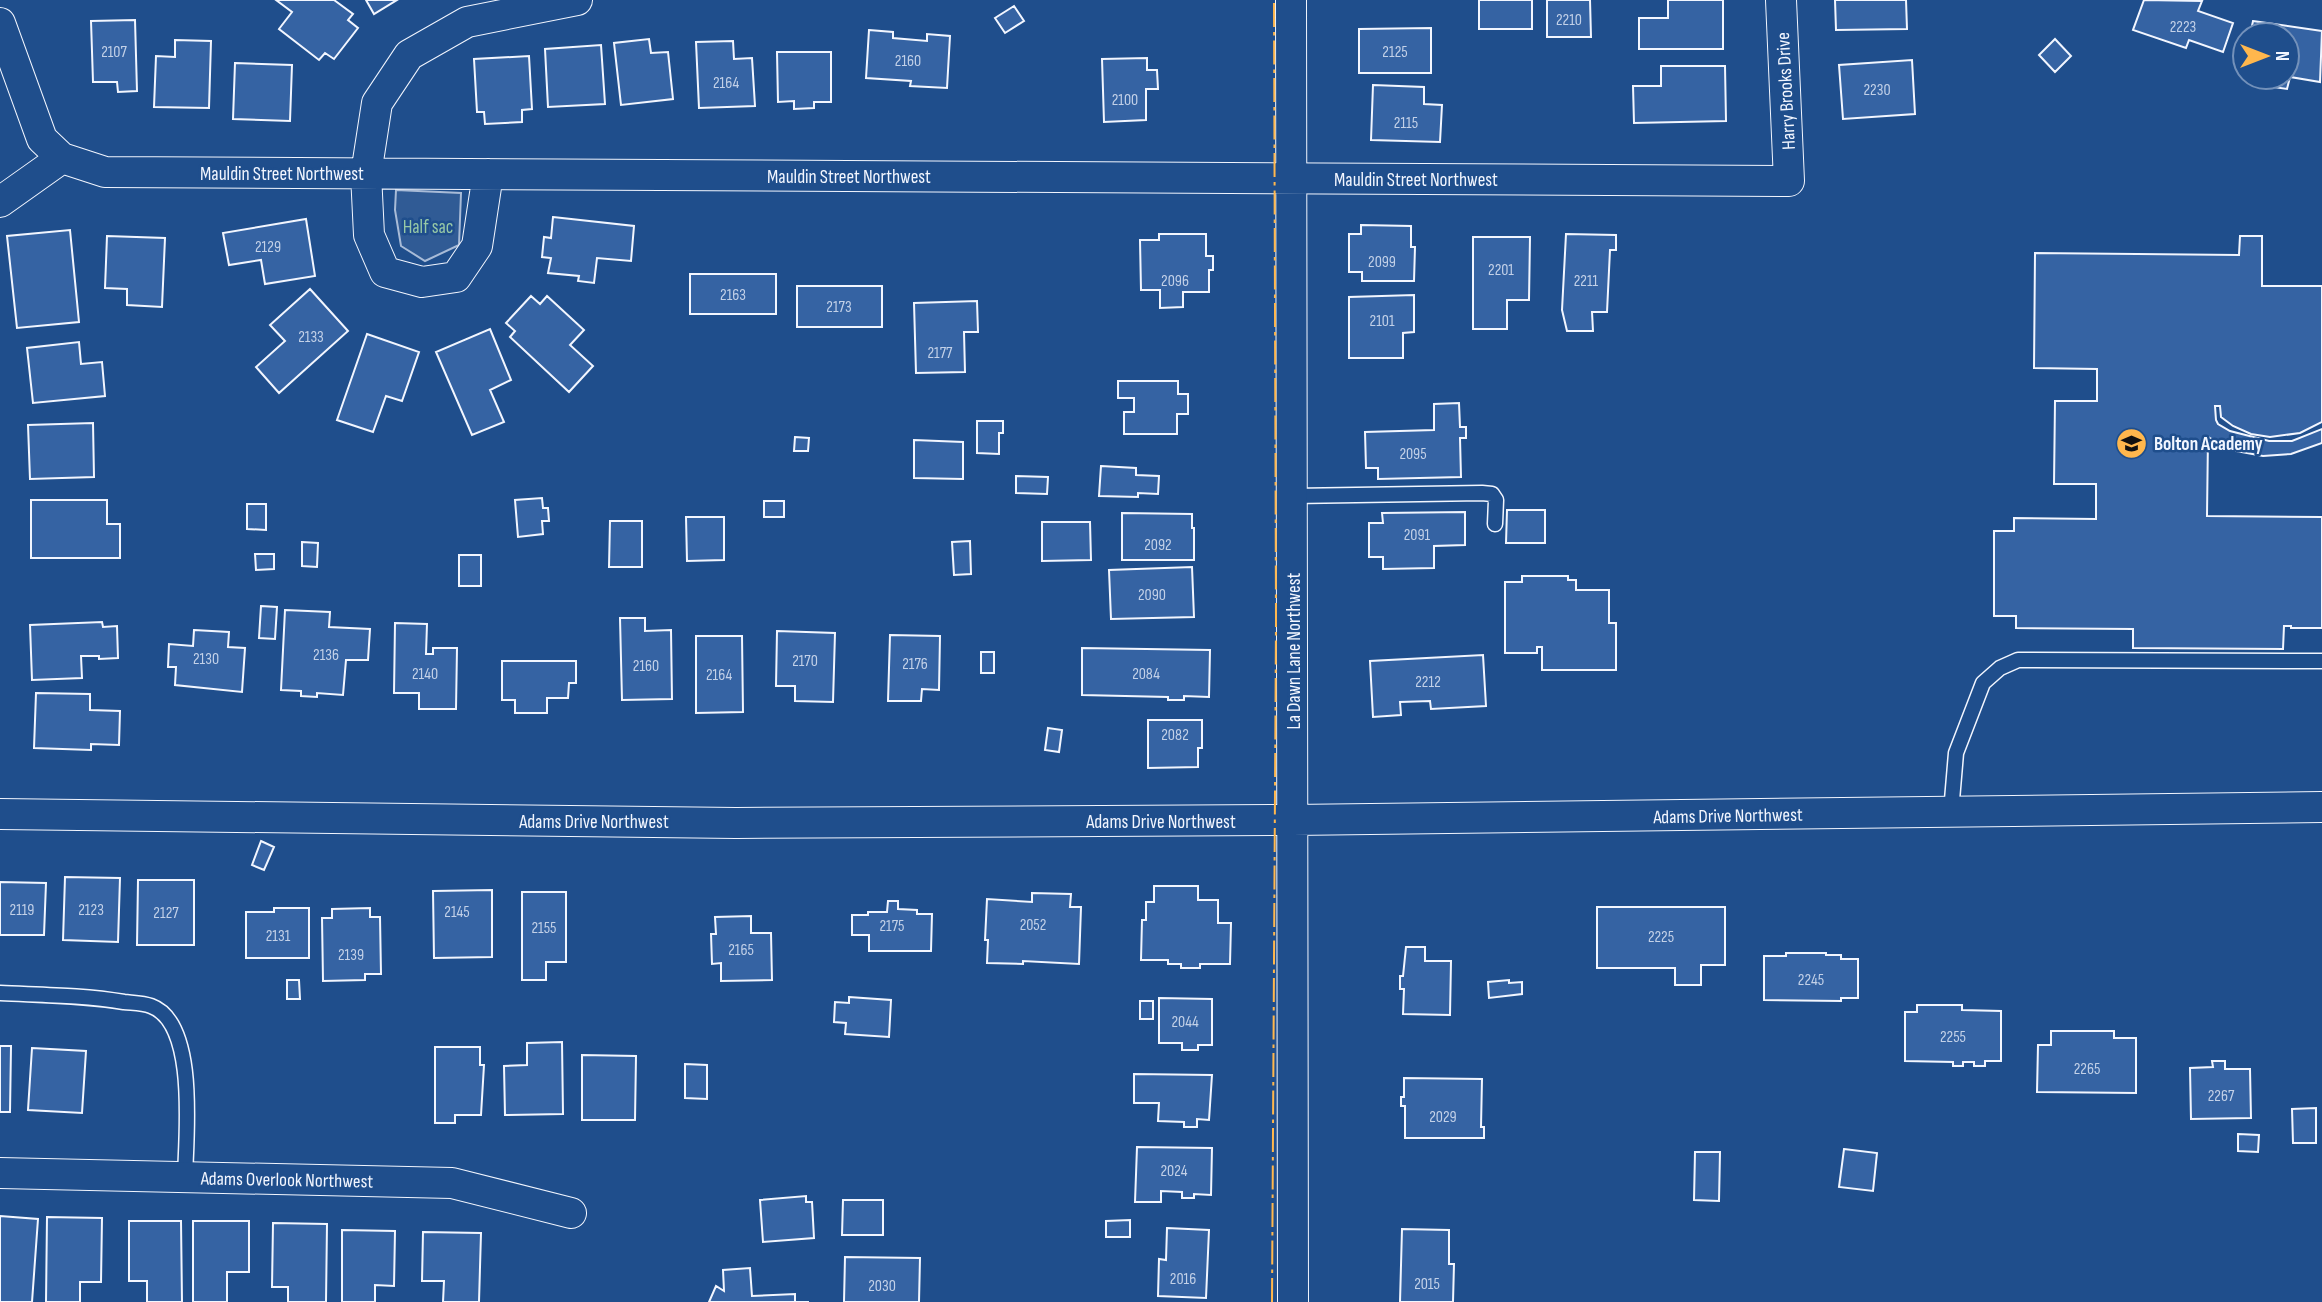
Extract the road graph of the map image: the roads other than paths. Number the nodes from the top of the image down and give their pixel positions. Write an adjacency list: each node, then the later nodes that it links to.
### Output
1 (577, 0): 6 (street)
2 (1291, 0): 8 (street, La Dawn Lane Northwest)
3 (1781, 0): 9 (street, Harry Brooks Drive)
4 (0, 23): 5 (street, Mauldin Street Northwest)
5 (62, 158): 6 (street, Mauldin Street Northwest); 10 (street)
6 (366, 174): 7 (street, Mauldin Street Northwest); 7 (street)
7 (488, 174): 8 (street, Mauldin Street Northwest)
8 (1292, 178): 9 (street, Mauldin Street Northwest); 11 (street, La Dawn Lane Northwest)
9 (1789, 181)
10 (0, 202)
11 (1293, 496): 12 (lane); 17 (street, La Dawn Lane Northwest)
12 (1494, 524)
13 (2322, 661): 15 (lane)
14 (2322, 807): 15 (street, Adams Drive Northwest)
15 (1951, 812): 17 (street, Adams Drive Northwest)
16 (0, 814): 17 (street, Adams Drive Northwest)
17 (1293, 820): 22 (street, La Dawn Lane Northwest)
18 (0, 993): 20 (lane)
19 (0, 1173): 20 (street, Adams Overlook Northwest)
20 (186, 1177): 21 (street, Adams Overlook Northwest)
21 (571, 1213)
22 (1293, 1302)

